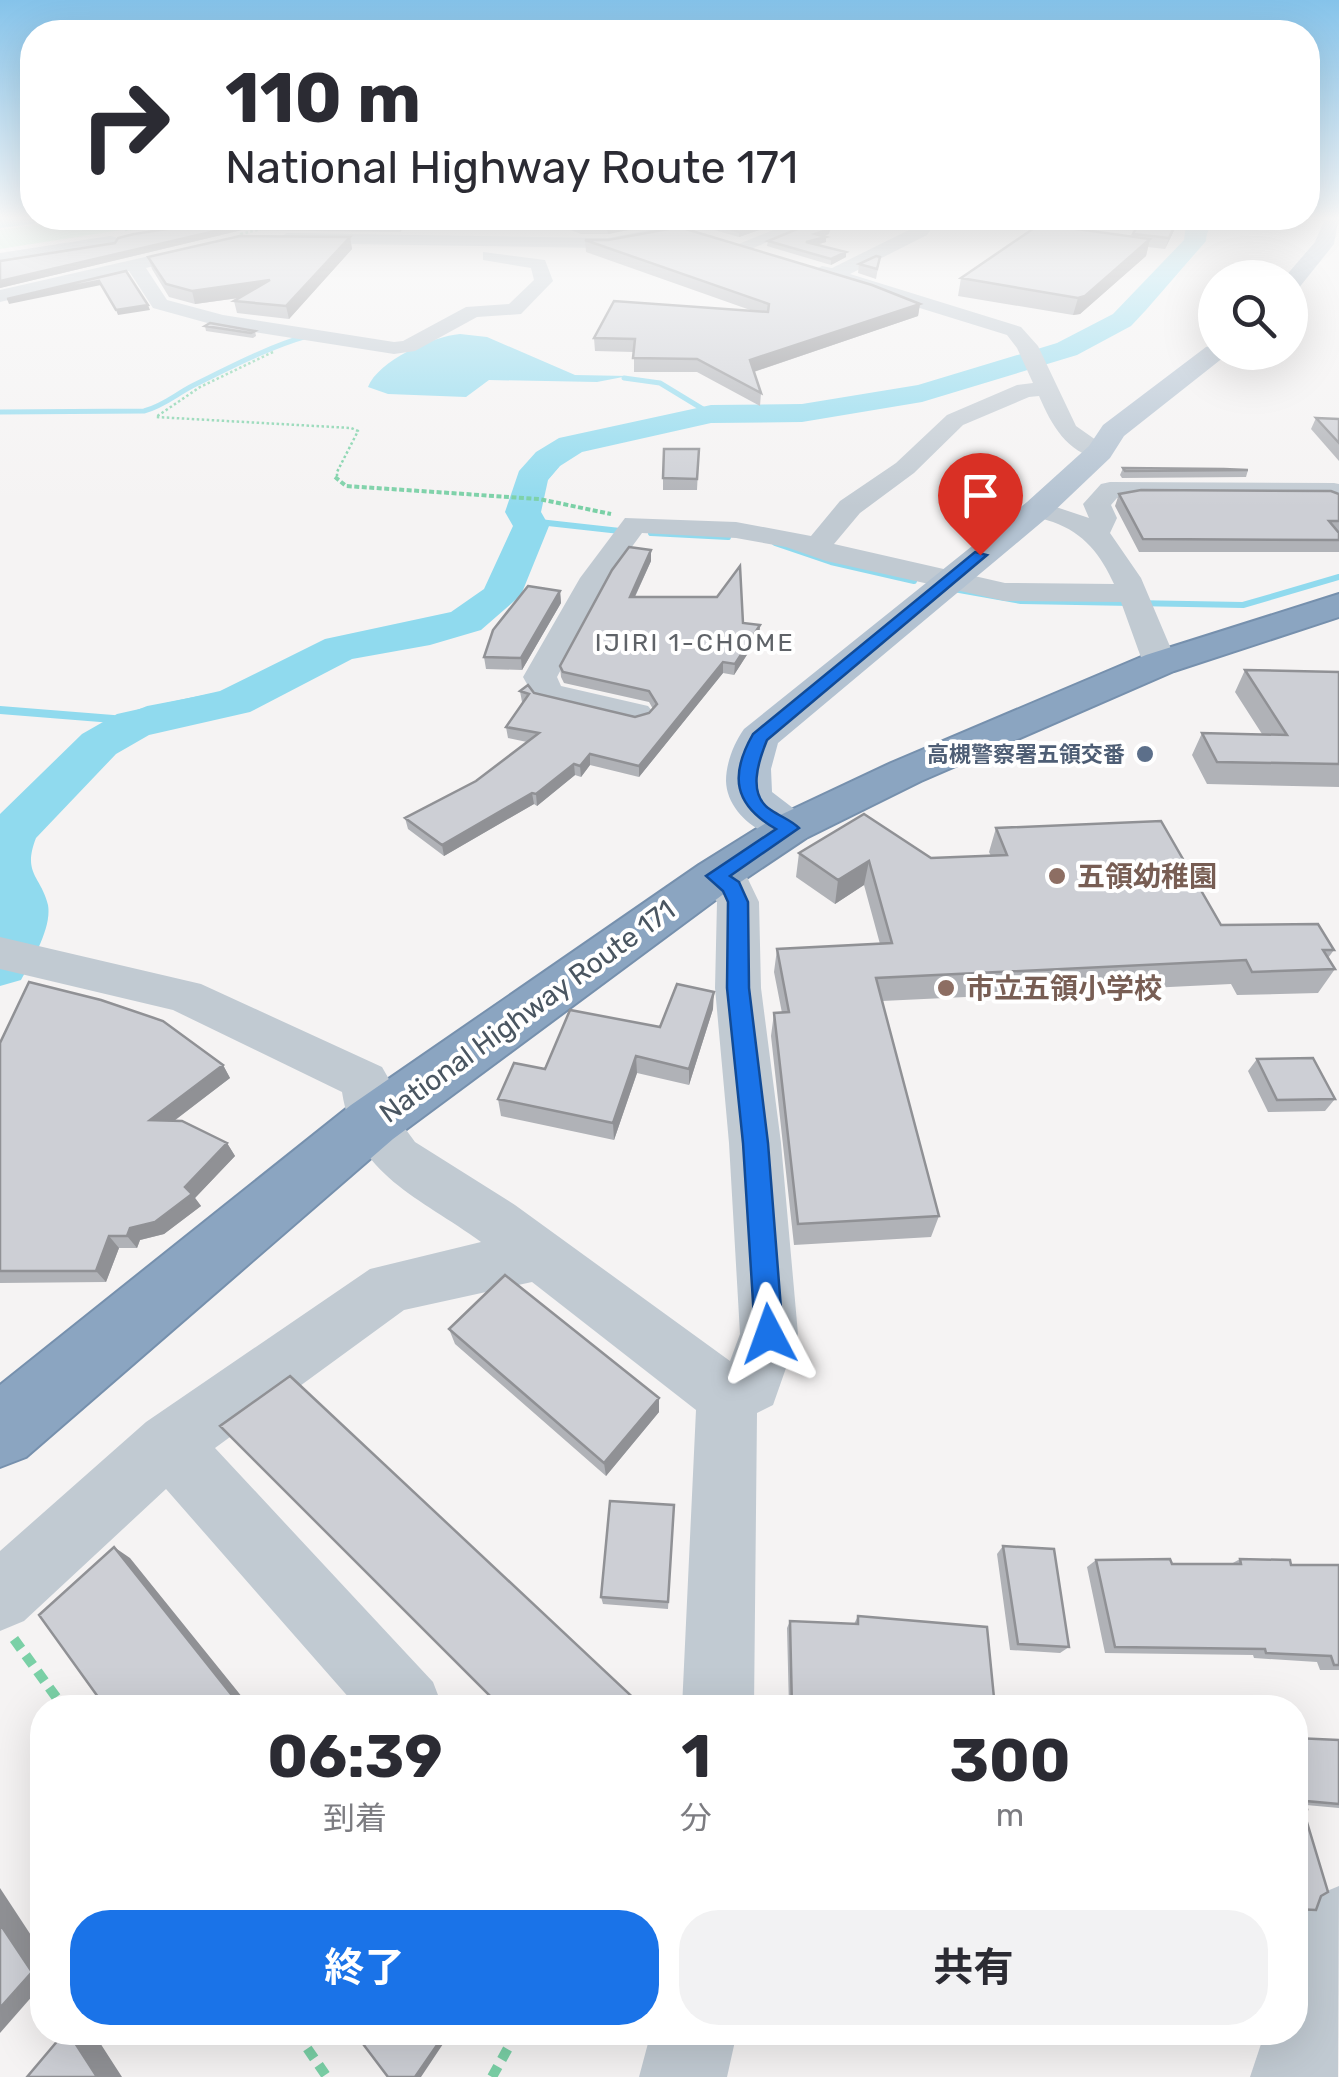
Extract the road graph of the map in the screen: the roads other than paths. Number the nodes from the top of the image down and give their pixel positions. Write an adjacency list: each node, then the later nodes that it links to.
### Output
1 (191, 313): 2 (street)
2 (470, 313)
3 (957, 313): 5 (street)
4 (1198, 365): 7 (main road)
5 (1038, 370): 7 (street); 11 (street)
6 (1219, 370): 7 (main road)
7 (1100, 452): 9 (main road)
8 (1339, 497): 10 (street)
9 (1038, 509): 10 (street); 12 (main road)
10 (1107, 524): 13 (street)
11 (816, 548): 12 (street); 16 (street)
12 (951, 578): 13 (street); 17 (main road)
13 (1134, 601): 15 (street)
14 (1339, 605): 15 (highway, National Highway Route 171)
15 (1160, 663): 17 (highway, National Highway Route 171)
16 (636, 713)
17 (790, 828): 18 (highway, National Highway Route 171)
18 (716, 876): 20 (highway, National Highway Route 171); 22 (street)
19 (0, 953): 20 (street)
20 (372, 1122): 21 (street); 23 (highway, National Highway Route 171)
21 (540, 1255): 22 (street); 24 (street)
22 (727, 1396): 27 (street)
23 (0, 1431)
24 (168, 1444): 25 (street); 26 (street)
25 (8, 1589)
26 (395, 1695)
27 (718, 1695)
28 (1339, 1927): 29 (street)
29 (1308, 2030)
30 (691, 2045): 32 (street)
31 (1304, 2045): 33 (street)
32 (683, 2077)
33 (1294, 2077)

